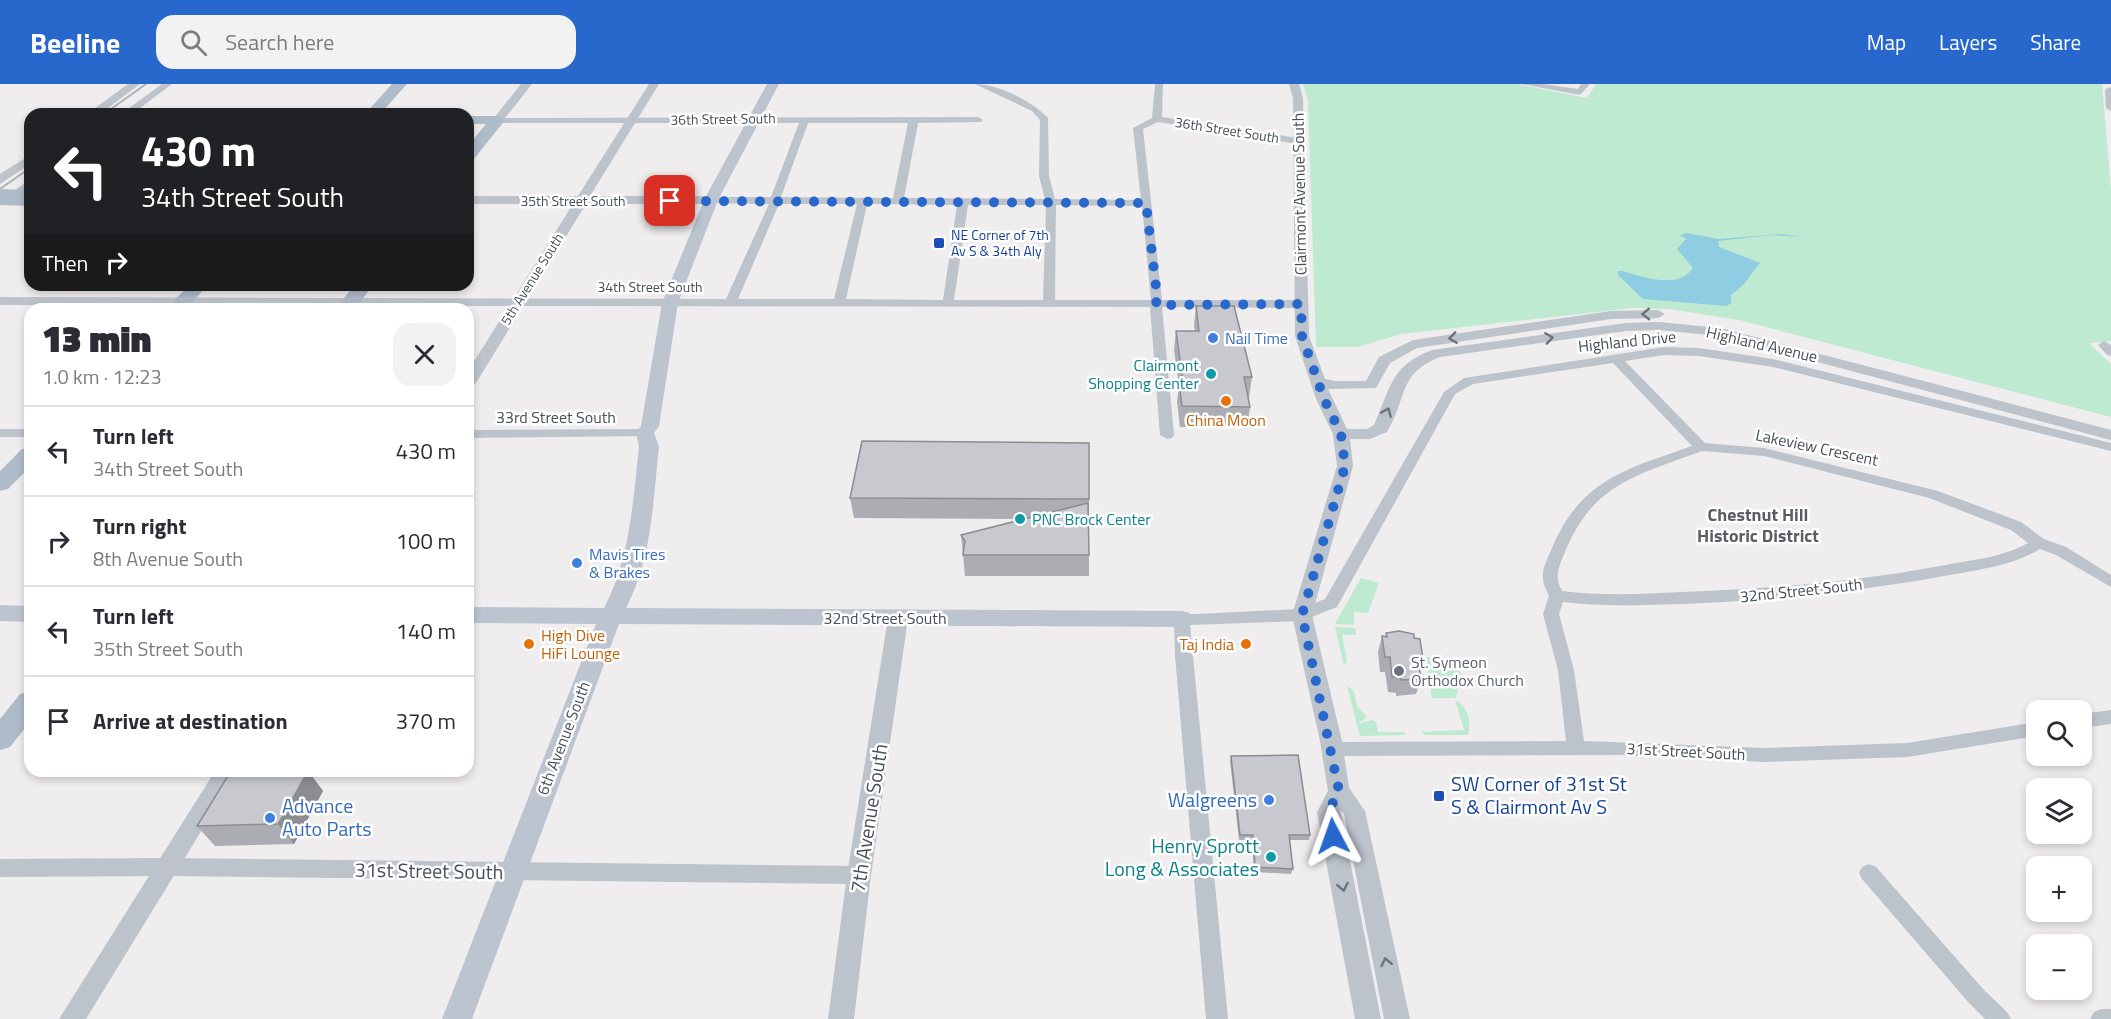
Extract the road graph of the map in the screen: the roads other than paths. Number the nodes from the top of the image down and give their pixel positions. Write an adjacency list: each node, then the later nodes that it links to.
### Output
1 (135, 84): 13 (street)
2 (168, 84): 14 (street)
3 (400, 84): 15 (main road)
4 (527, 84): 21 (street)
5 (654, 84): 22 (street, 5th Avenue South)
6 (773, 84): 17 (main road, 6th Avenue South)
7 (979, 84): 39 (street)
8 (1159, 84): 19 (street)
9 (1294, 84): 25 (street, Clairmont Avenue South)
10 (1525, 84): 11 (street)
11 (1586, 84)
12 (2109, 90): 16 (street)
13 (101, 108)
14 (134, 108)
15 (378, 108)
16 (2111, 108)
17 (752, 119): 18 (street, 36th Street South); 22 (street, 36th Street South); 33 (main road, 6th Avenue South)
18 (805, 119): 23 (street, 36th Street South); 35 (street)
19 (1157, 119): 25 (street, 36th Street South); 40 (street)
20 (474, 120): 21 (main road, 36th Street South)
21 (498, 120): 22 (street, 36th Street South); 26 (main road)
22 (632, 120): 34 (street, 5th Avenue South)
23 (912, 120): 24 (street, 36th Street South); 37 (street)
24 (978, 120)
25 (1298, 141): 56 (street, Clairmont Avenue South)
26 (474, 149)
27 (24, 163): 28 (street)
28 (0, 180)
29 (24, 187): 41 (street)
30 (0, 198): 31 (main road, bridge)
31 (24, 198)
32 (474, 200): 34 (street, 35th Street South)
33 (711, 200): 34 (street, 35th Street South); 35 (street, 35th Street South); 52 (main road, 6th Avenue South)
34 (582, 201): 46 (street, 5th Avenue South)
35 (776, 201): 36 (street, 35th Street South); 47 (street)
36 (863, 201): 37 (street, 35th Street South); 53 (street)
37 (898, 201): 38 (street, 35th Street South)
38 (963, 202): 39 (street, 35th Street South); 55 (street)
39 (1052, 202): 40 (street, 35th Street South); 54 (street)
40 (1146, 203): 57 (street)
41 (0, 204)
42 (193, 291): 49 (main road)
43 (359, 291): 50 (main road)
44 (0, 301): 45 (street, 34th Street South)
45 (14, 301): 48 (street, 34th Street South); 58 (street)
46 (517, 302): 51 (street, 34th Street South); 52 (street, 34th Street South); 60 (street, 5th Avenue South)
47 (731, 302): 52 (street, 34th Street South); 53 (street, 34th Street South)
48 (96, 303)
49 (181, 303)
50 (350, 303)
51 (461, 303)
52 (670, 303): 67 (main road, 6th Avenue South)
53 (839, 303): 55 (street, 34th Street South)
54 (1049, 303): 55 (street, 34th Street South); 57 (street, 34th Street South)
55 (948, 304)
56 (1301, 304): 57 (street, 34th Street South); 61 (street, Clairmont Avenue South)
57 (1156, 305): 70 (street)
58 (0, 313)
59 (1615, 357): 72 (street); 73 (street, Highland Drive); 82 (street, Highland Drive)
60 (474, 373)
61 (1319, 382): 62 (street); 63 (street, Clairmont Avenue South)
62 (1371, 384): 63 (street); 64 (street, Highland Avenue, one-way to 62)
63 (1324, 399): 69 (street, Clairmont Avenue South)
64 (2111, 424)
65 (0, 433): 66 (street)
66 (24, 433)
67 (645, 433): 68 (street, 33rd Street South); 83 (main road, 6th Avenue South)
68 (474, 434)
69 (1341, 434): 71 (street, Highland Avenue, one-way to 71); 82 (street, Clairmont Avenue South)
70 (1167, 435)
71 (2111, 435)
72 (1701, 447): 76 (street, Lakeview Crescent); 78 (street, Lakeview Crescent)
73 (2111, 447)
74 (24, 460): 75 (main road)
75 (0, 484)
76 (2039, 543): 77 (street, Lakeview Crescent); 78 (street, 32nd Street South)
77 (2111, 582)
78 (1557, 596): 91 (street, Lakeview Crescent)
79 (0, 614): 80 (main road)
80 (24, 614)
81 (474, 615): 83 (main road, 32nd Street South)
82 (1302, 615): 85 (street, 32nd Street South); 92 (street, Clairmont Avenue South)
83 (610, 617): 84 (main road, 32nd Street South); 97 (main road, 6th Avenue South)
84 (898, 618): 85 (main road, 32nd Street South); 99 (street, 7th Avenue South)
85 (1182, 619): 103 (street)
86 (24, 709): 90 (main road)
87 (2111, 717): 88 (street)
88 (2092, 720)
89 (2026, 731): 91 (street, 31st Street South)
90 (0, 739)
91 (1576, 748): 92 (street, 31st Street South)
92 (1332, 749): 94 (street, Clairmont Avenue South)
93 (222, 777): 95 (street)
94 (1339, 791): 104 (street, Clairmont Avenue South, one-way to 104); 105 (street, Clairmont Avenue South, one-way to 94)
95 (166, 867): 96 (street, 31st Street South); 97 (street, 31st Street South); 100 (street)
96 (0, 868)
97 (512, 872): 99 (street, 31st Street South); 101 (main road, 6th Avenue South)
98 (1869, 873): 106 (street)
99 (859, 875): 102 (street, 7th Avenue South)
100 (72, 1019)
101 (457, 1019)
102 (842, 1019)
103 (1216, 1019)
104 (1368, 1019)
105 (1398, 1019)
106 (2000, 1019)
107 (2101, 1019): 108 (street)
108 (2111, 1019)

